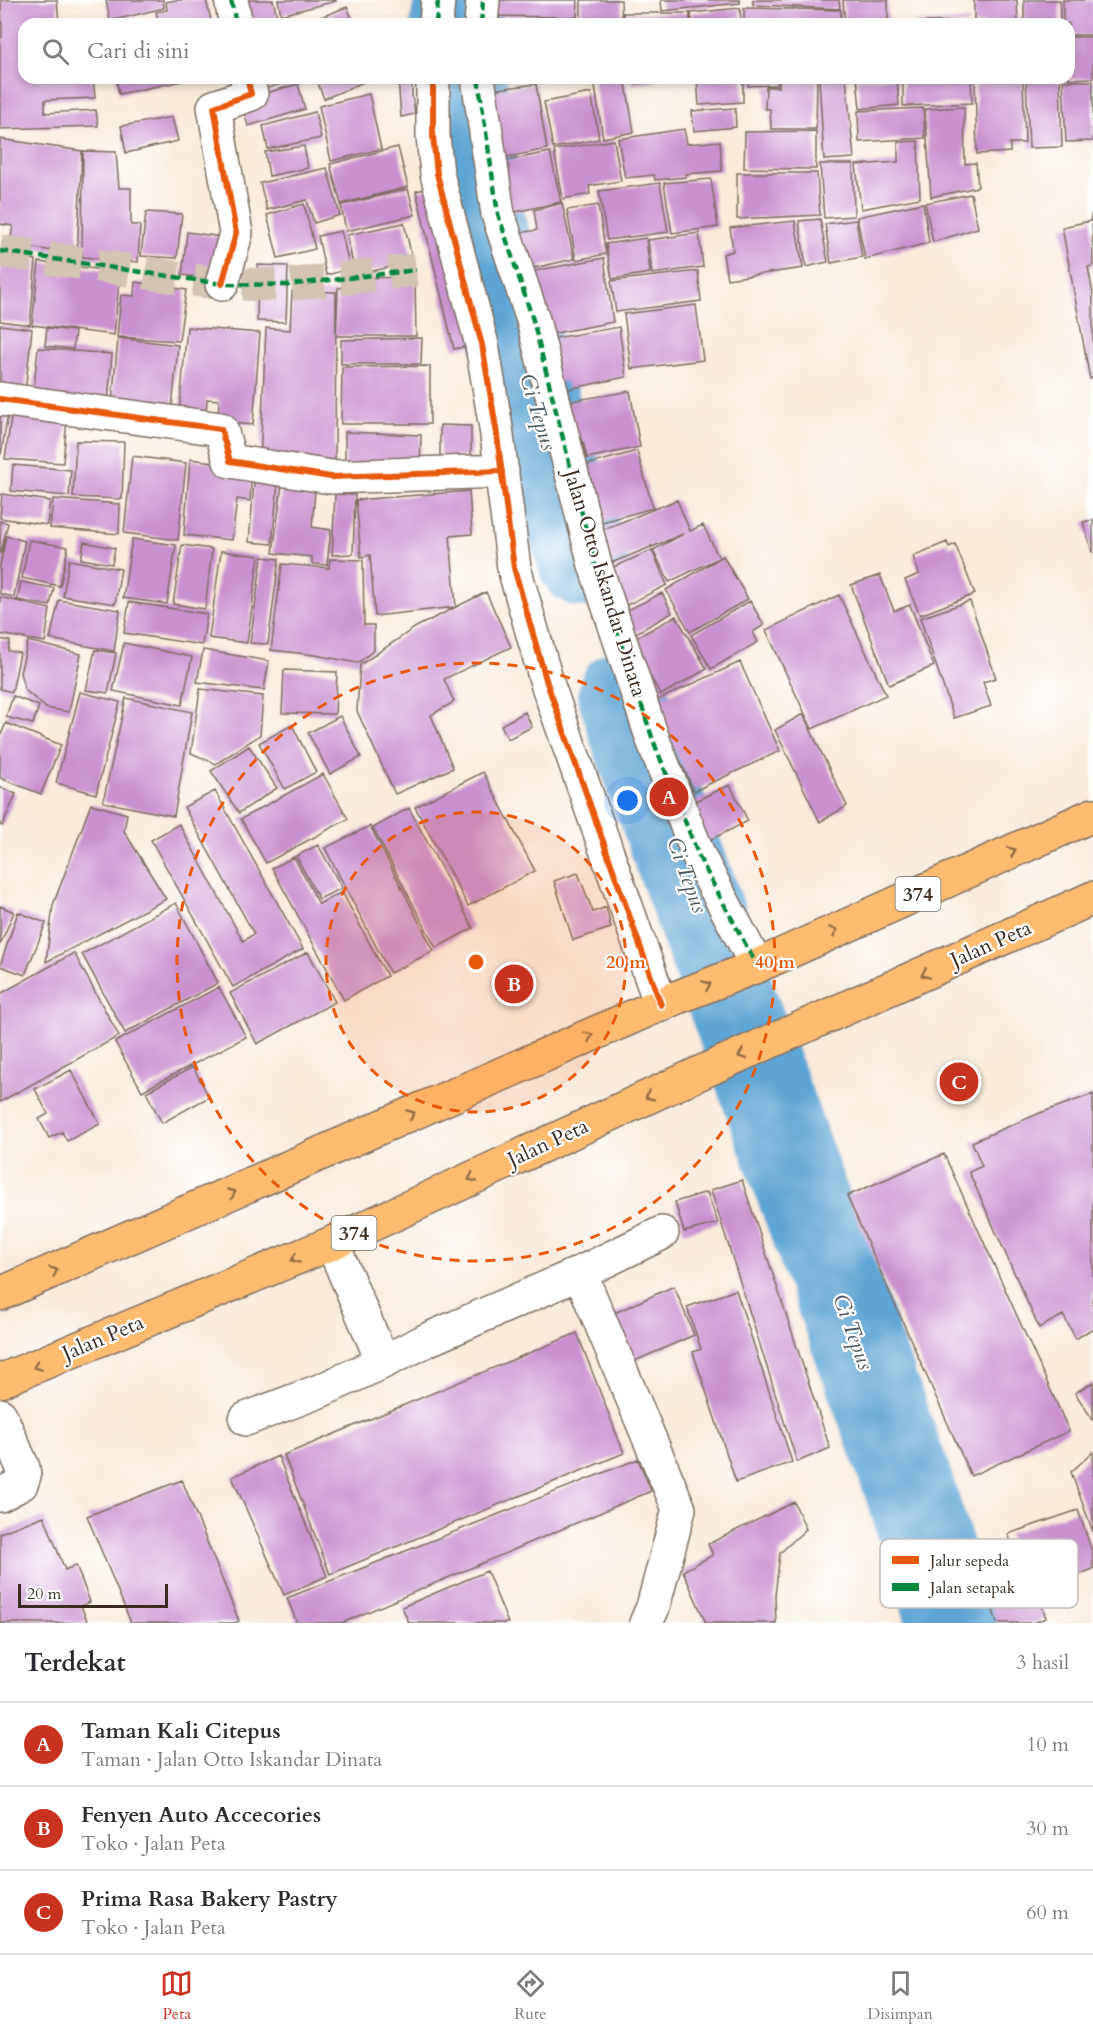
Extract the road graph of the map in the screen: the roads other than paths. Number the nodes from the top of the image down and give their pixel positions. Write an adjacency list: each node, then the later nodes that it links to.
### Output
1 (231, 0): 4 (street)
2 (438, 0): 5 (street)
3 (483, 0): 6 (street)
4 (235, 18)
5 (436, 18)
6 (482, 18)
7 (248, 84): 10 (street)
8 (433, 84): 12 (street)
9 (479, 84): 15 (street, Jalan Otto Iskandar Dinata)
10 (222, 284)
11 (0, 399): 12 (street)
12 (502, 471): 16 (street)
13 (1093, 815): 15 (main road, 374, one-way to 13)
14 (1093, 898): 18 (main road, Jalan Peta / 374, one-way to 18)
15 (749, 968): 16 (main road, 374, one-way to 15)
16 (667, 1002): 20 (main road, 374, one-way to 16)
17 (662, 1233): 19 (street)
18 (332, 1243): 21 (street); 22 (main road, Jalan Peta / 374, one-way to 22)
19 (580, 1273): 21 (street); 26 (street)
20 (0, 1294)
21 (383, 1362): 24 (street)
22 (0, 1381)
23 (0, 1415): 25 (street)
24 (246, 1419)
25 (0, 1495)
26 (646, 1623)

